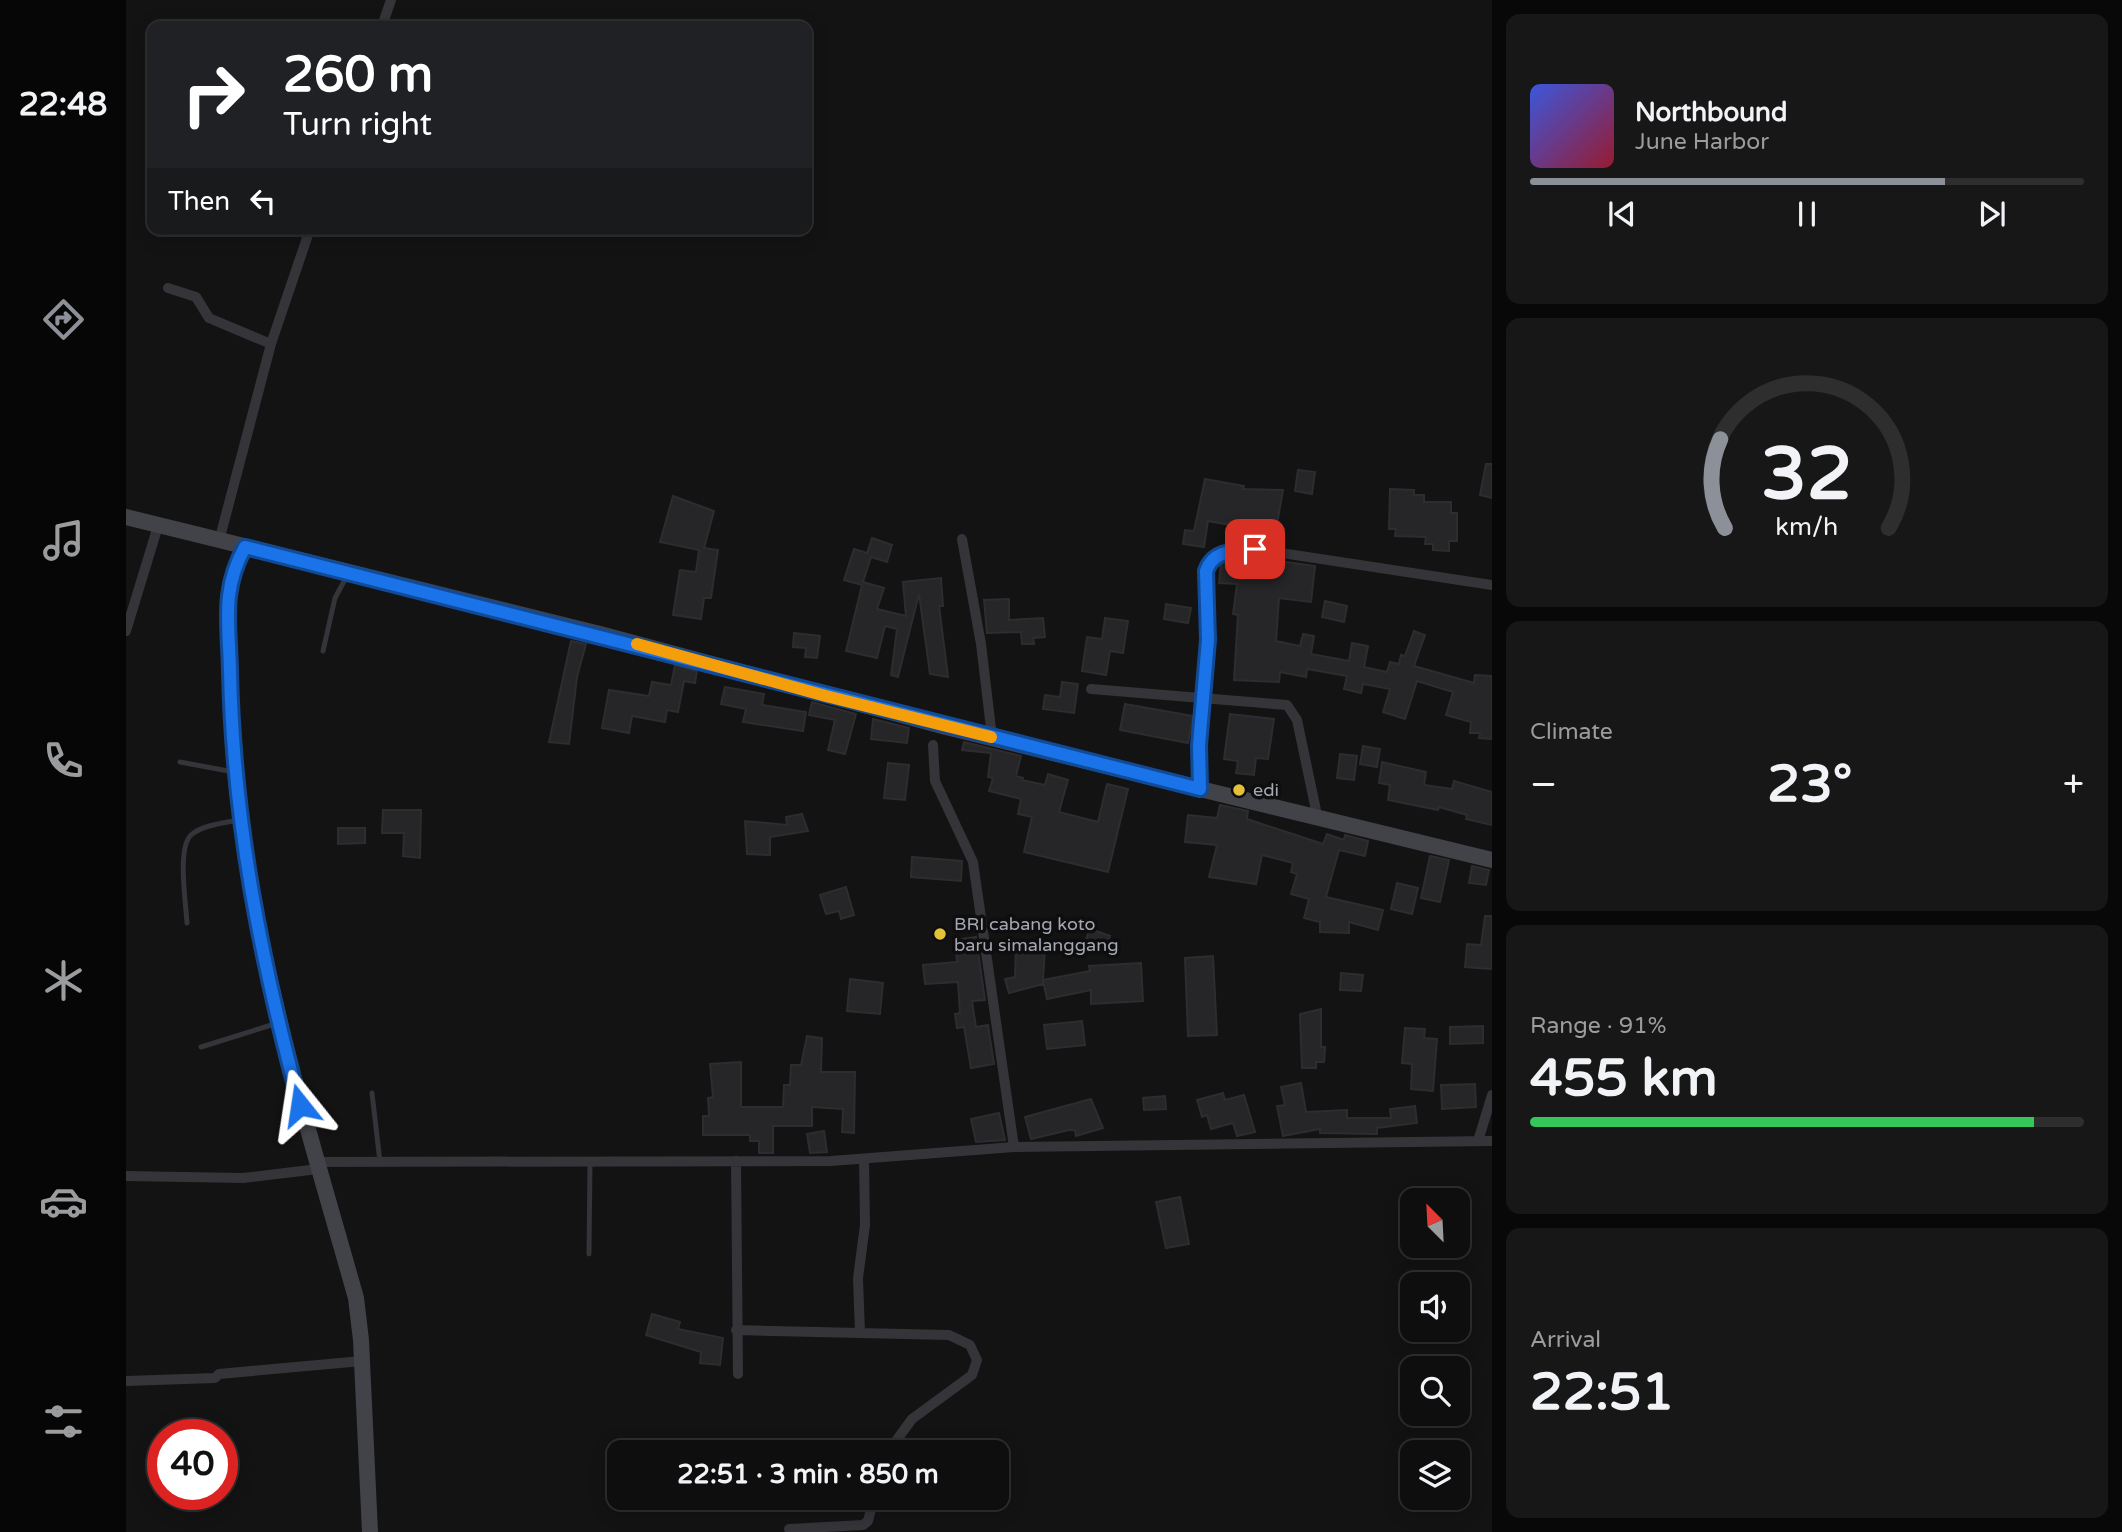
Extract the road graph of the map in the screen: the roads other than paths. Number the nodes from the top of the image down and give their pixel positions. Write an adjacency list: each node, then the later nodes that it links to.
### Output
1 (391, 0): 2 (street)
2 (384, 21)
3 (308, 235): 5 (street)
4 (168, 288): 5 (street)
5 (271, 344): 9 (street)
6 (126, 517): 7 (main road)
7 (158, 526): 9 (main road); 13 (street)
8 (962, 540): 18 (street)
9 (219, 541): 10 (main road)
10 (245, 547): 11 (main road); 20 (main road)
11 (349, 572): 14 (lane); 17 (main road)
12 (1492, 585): 16 (street)
13 (126, 631)
14 (323, 651)
15 (1091, 689): 16 (street)
16 (1205, 700): 21 (street); 22 (street)
17 (938, 736): 18 (main road); 32 (street)
18 (992, 737): 21 (main road)
19 (180, 762): 20 (lane)
20 (234, 772): 23 (main road)
21 (1200, 789): 22 (main road)
22 (1317, 815): 24 (main road)
23 (239, 820): 25 (lane); 26 (main road)
24 (1492, 860)
25 (187, 923)
26 (278, 1023): 27 (lane); 37 (main road)
27 (201, 1047)
28 (372, 1093): 34 (lane)
29 (1492, 1095): 30 (street)
30 (1478, 1141): 31 (street); 32 (street)
31 (1492, 1141)
32 (1014, 1147): 33 (street)
33 (864, 1158): 36 (street); 41 (street)
34 (380, 1161): 35 (street); 37 (street)
35 (590, 1161): 36 (street); 39 (lane)
36 (736, 1161): 40 (street)
37 (317, 1165): 38 (street); 42 (main road)
38 (126, 1176)
39 (589, 1254)
40 (736, 1330): 41 (street); 43 (street)
41 (860, 1333): 45 (street)
42 (362, 1361): 44 (street); 48 (main road)
43 (738, 1374)
44 (126, 1381)
45 (897, 1440)
46 (871, 1510): 47 (street)
47 (789, 1529)
48 (370, 1532)

